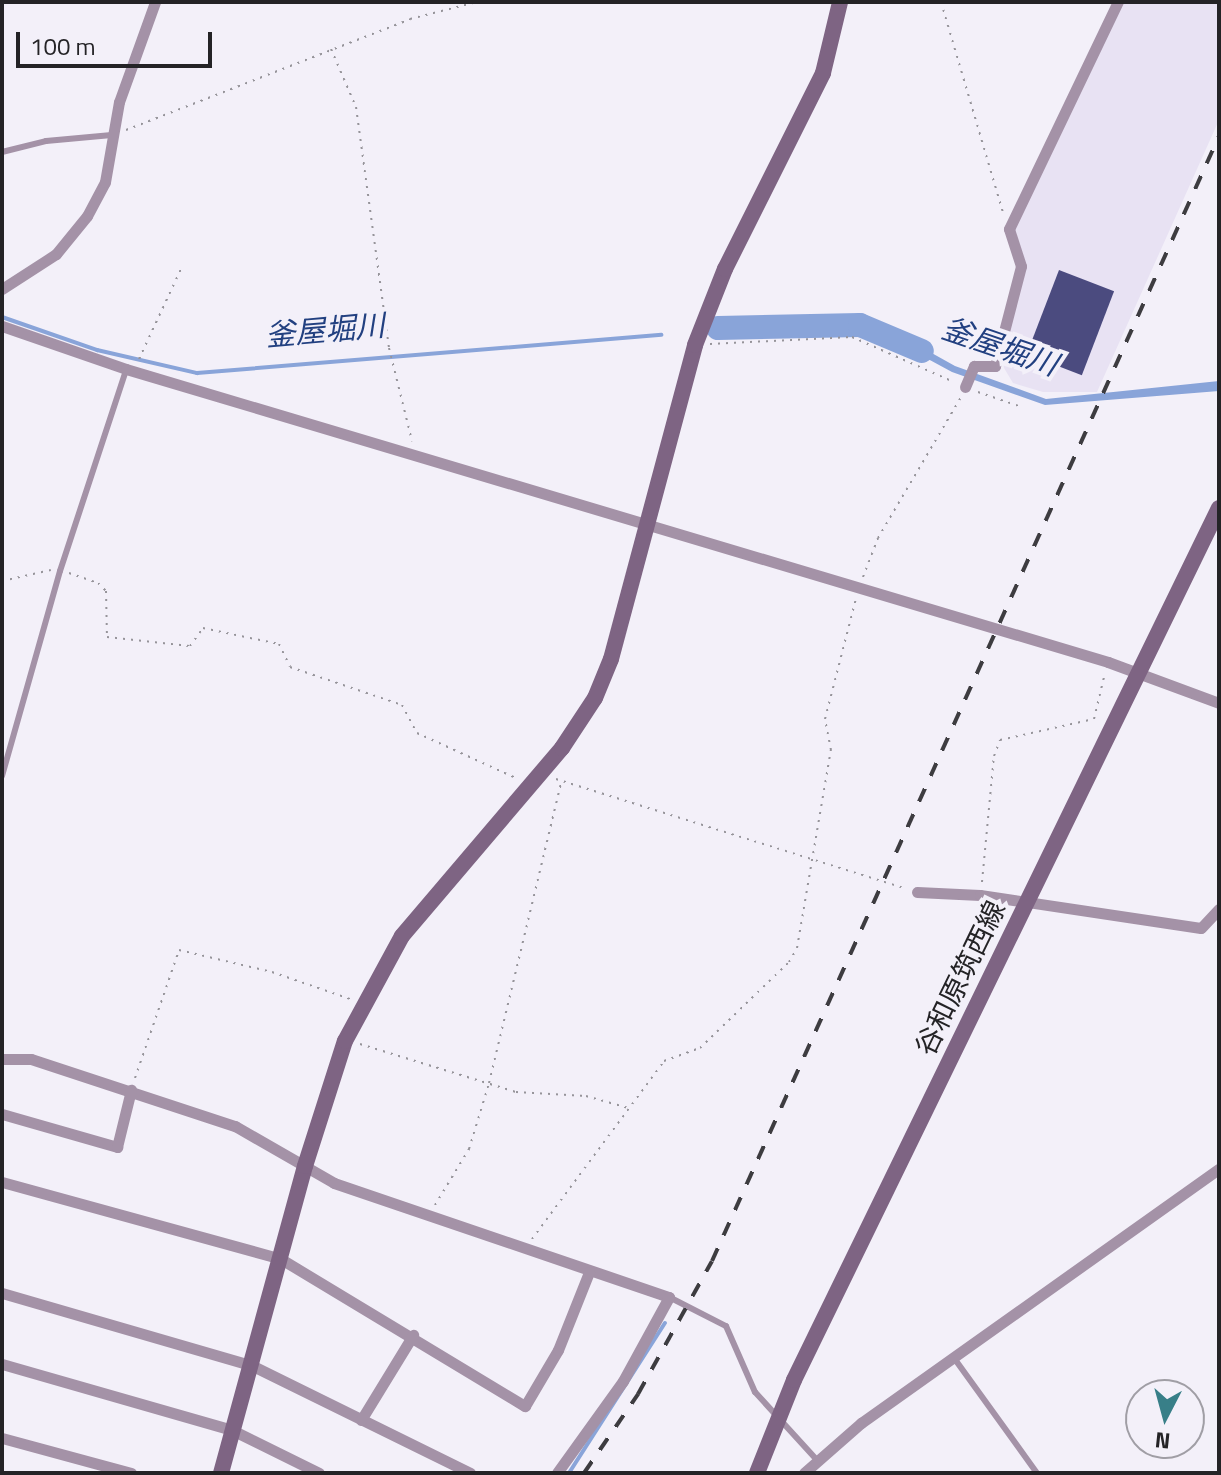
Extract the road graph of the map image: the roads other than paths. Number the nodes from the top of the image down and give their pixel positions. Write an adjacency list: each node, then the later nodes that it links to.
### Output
1 (155, 2): 4 (street)
2 (840, 2): 11 (street)
3 (1118, 2): 9 (street)
4 (112, 135): 5 (lane); 6 (street)
5 (2, 152)
6 (2, 289)
7 (2, 326): 8 (street)
8 (130, 370): 11 (street); 14 (lane)
9 (965, 387)
10 (1219, 508): 12 (street, 谷和原筑西線)
11 (646, 525): 12 (street); 21 (street)
12 (1138, 673): 13 (street); 16 (street, 谷和原筑西線)
13 (1219, 703)
14 (2, 776)
15 (917, 892): 16 (street)
16 (1026, 901): 17 (street); 32 (street, 谷和原筑西線)
17 (1219, 909)
18 (2, 1059): 19 (street)
19 (131, 1090): 20 (street); 21 (street)
20 (2, 1114)
21 (305, 1166): 24 (street); 25 (street)
22 (1219, 1169): 29 (street)
23 (2, 1182): 24 (street)
24 (281, 1259): 28 (street); 31 (street)
25 (589, 1272): 27 (street); 28 (street)
26 (2, 1293): 31 (street)
27 (669, 1297): 32 (lane); 41 (street)
28 (413, 1335): 33 (street)
29 (954, 1358): 36 (street); 44 (lane)
30 (2, 1364): 34 (street)
31 (253, 1366): 33 (street); 34 (street)
32 (778, 1419): 36 (lane); 42 (street, 谷和原筑西線)
33 (361, 1420): 40 (street)
34 (232, 1430): 38 (street); 39 (street)
35 (2, 1438): 37 (street)
36 (816, 1459): 43 (street)
37 (131, 1473)
38 (221, 1473)
39 (319, 1473)
40 (470, 1473)
41 (557, 1473)
42 (757, 1473)
43 (804, 1473)
44 (1037, 1473)

